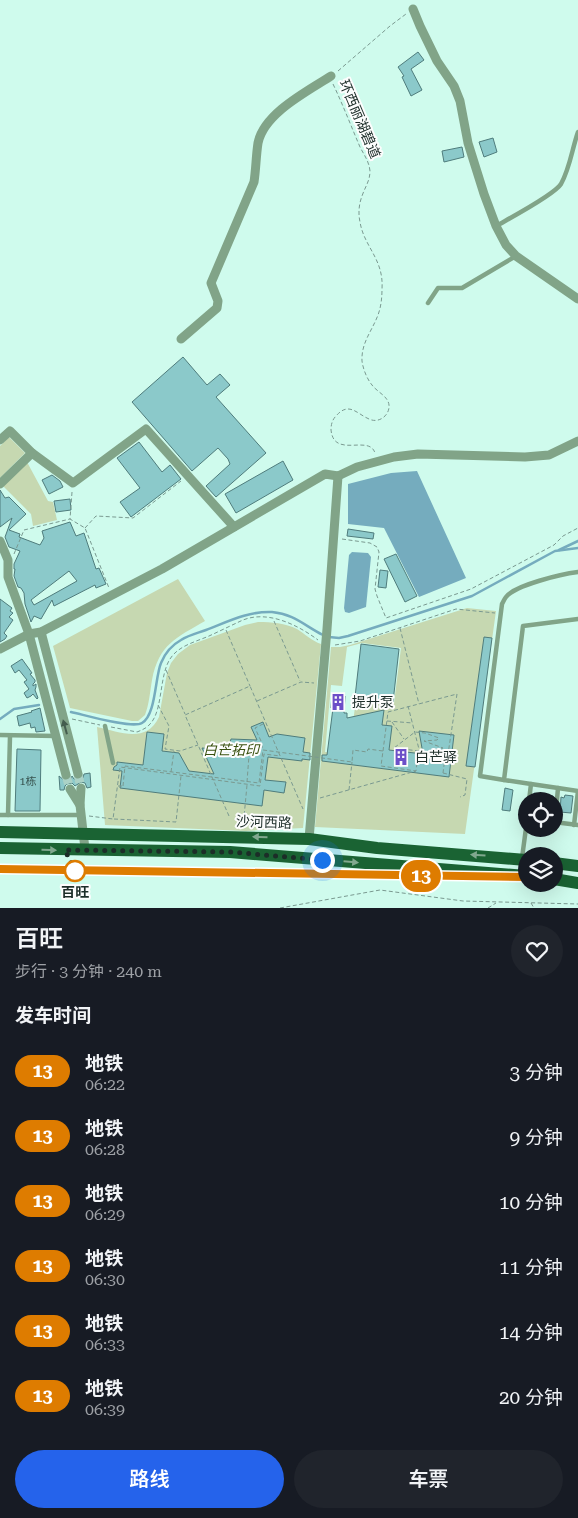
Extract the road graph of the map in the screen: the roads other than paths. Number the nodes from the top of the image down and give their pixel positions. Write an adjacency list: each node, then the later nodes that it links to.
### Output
1 (413, 9): 4 (street)
2 (332, 76): 8 (street)
3 (578, 132): 4 (lane)
4 (496, 226): 5 (street)
5 (516, 256): 6 (street); 7 (lane)
6 (578, 300)
7 (428, 303)
8 (181, 340)
9 (0, 440): 11 (street)
10 (578, 441): 12 (street)
11 (32, 453): 13 (street); 14 (street)
12 (338, 476): 14 (street); 43 (street)
13 (0, 484)
14 (234, 527): 18 (street)
15 (0, 541): 19 (street)
16 (578, 572): 28 (lane)
17 (578, 619): 28 (lane)
18 (41, 632): 19 (street); 26 (street, one-way to 18)
19 (29, 634): 20 (street); 24 (street)
20 (0, 649)
21 (105, 726): 25 (lane)
22 (0, 736): 23 (lane)
23 (10, 736): 24 (lane); 37 (lane)
24 (56, 736): 27 (street)
25 (113, 763)
26 (78, 774)
27 (66, 775)
28 (504, 780): 29 (lane)
29 (531, 784): 31 (lane); 33 (lane)
30 (81, 788): 35 (street)
31 (558, 788): 34 (lane); 40 (lane)
32 (70, 789): 35 (street)
33 (530, 792)
34 (558, 792)
35 (80, 805): 38 (street)
36 (0, 815): 37 (lane)
37 (8, 815): 38 (lane)
38 (81, 815): 42 (street)
39 (563, 823): 40 (lane)
40 (576, 825)
41 (0, 832): 42 (main road, 沙河西路)
42 (83, 834): 43 (main road, 沙河西路, one-way to 42); 45 (street)
43 (308, 838): 46 (main road, 沙河西路, one-way to 43)
44 (0, 848): 45 (main road, one-way to 45)
45 (85, 849): 49 (main road, one-way to 49)
46 (518, 859)
47 (563, 864): 48 (main road)
48 (578, 866)
49 (518, 875)
50 (563, 880): 51 (main road)
51 (578, 882)

